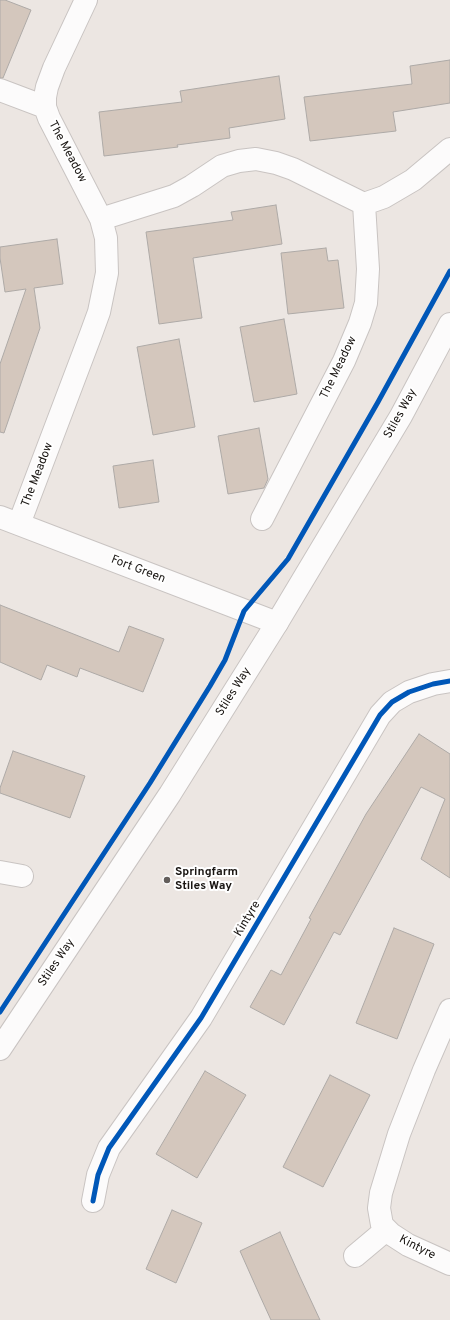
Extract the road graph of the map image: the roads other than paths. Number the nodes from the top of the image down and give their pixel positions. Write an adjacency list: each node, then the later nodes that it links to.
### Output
1 (86, 0): 3 (street, The Meadow)
2 (0, 90): 3 (street, The Meadow)
3 (45, 107): 6 (street, The Meadow)
4 (450, 149): 5 (street)
5 (364, 204): 6 (street); 8 (street, The Meadow)
6 (101, 219): 9 (street, The Meadow)
7 (450, 324): 10 (street, Stiles Way)
8 (262, 519)
9 (10, 521): 10 (street, Fort Green)
10 (277, 623): 15 (street, Stiles Way)
11 (450, 681): 16 (street, Kintyre)
12 (0, 872): 13 (street)
13 (22, 876)
14 (450, 1010): 17 (street, Kintyre)
15 (0, 1049)
16 (93, 1201)
17 (386, 1230): 18 (street, Kintyre); 19 (street, Kintyre)
18 (355, 1256)
19 (450, 1264)

